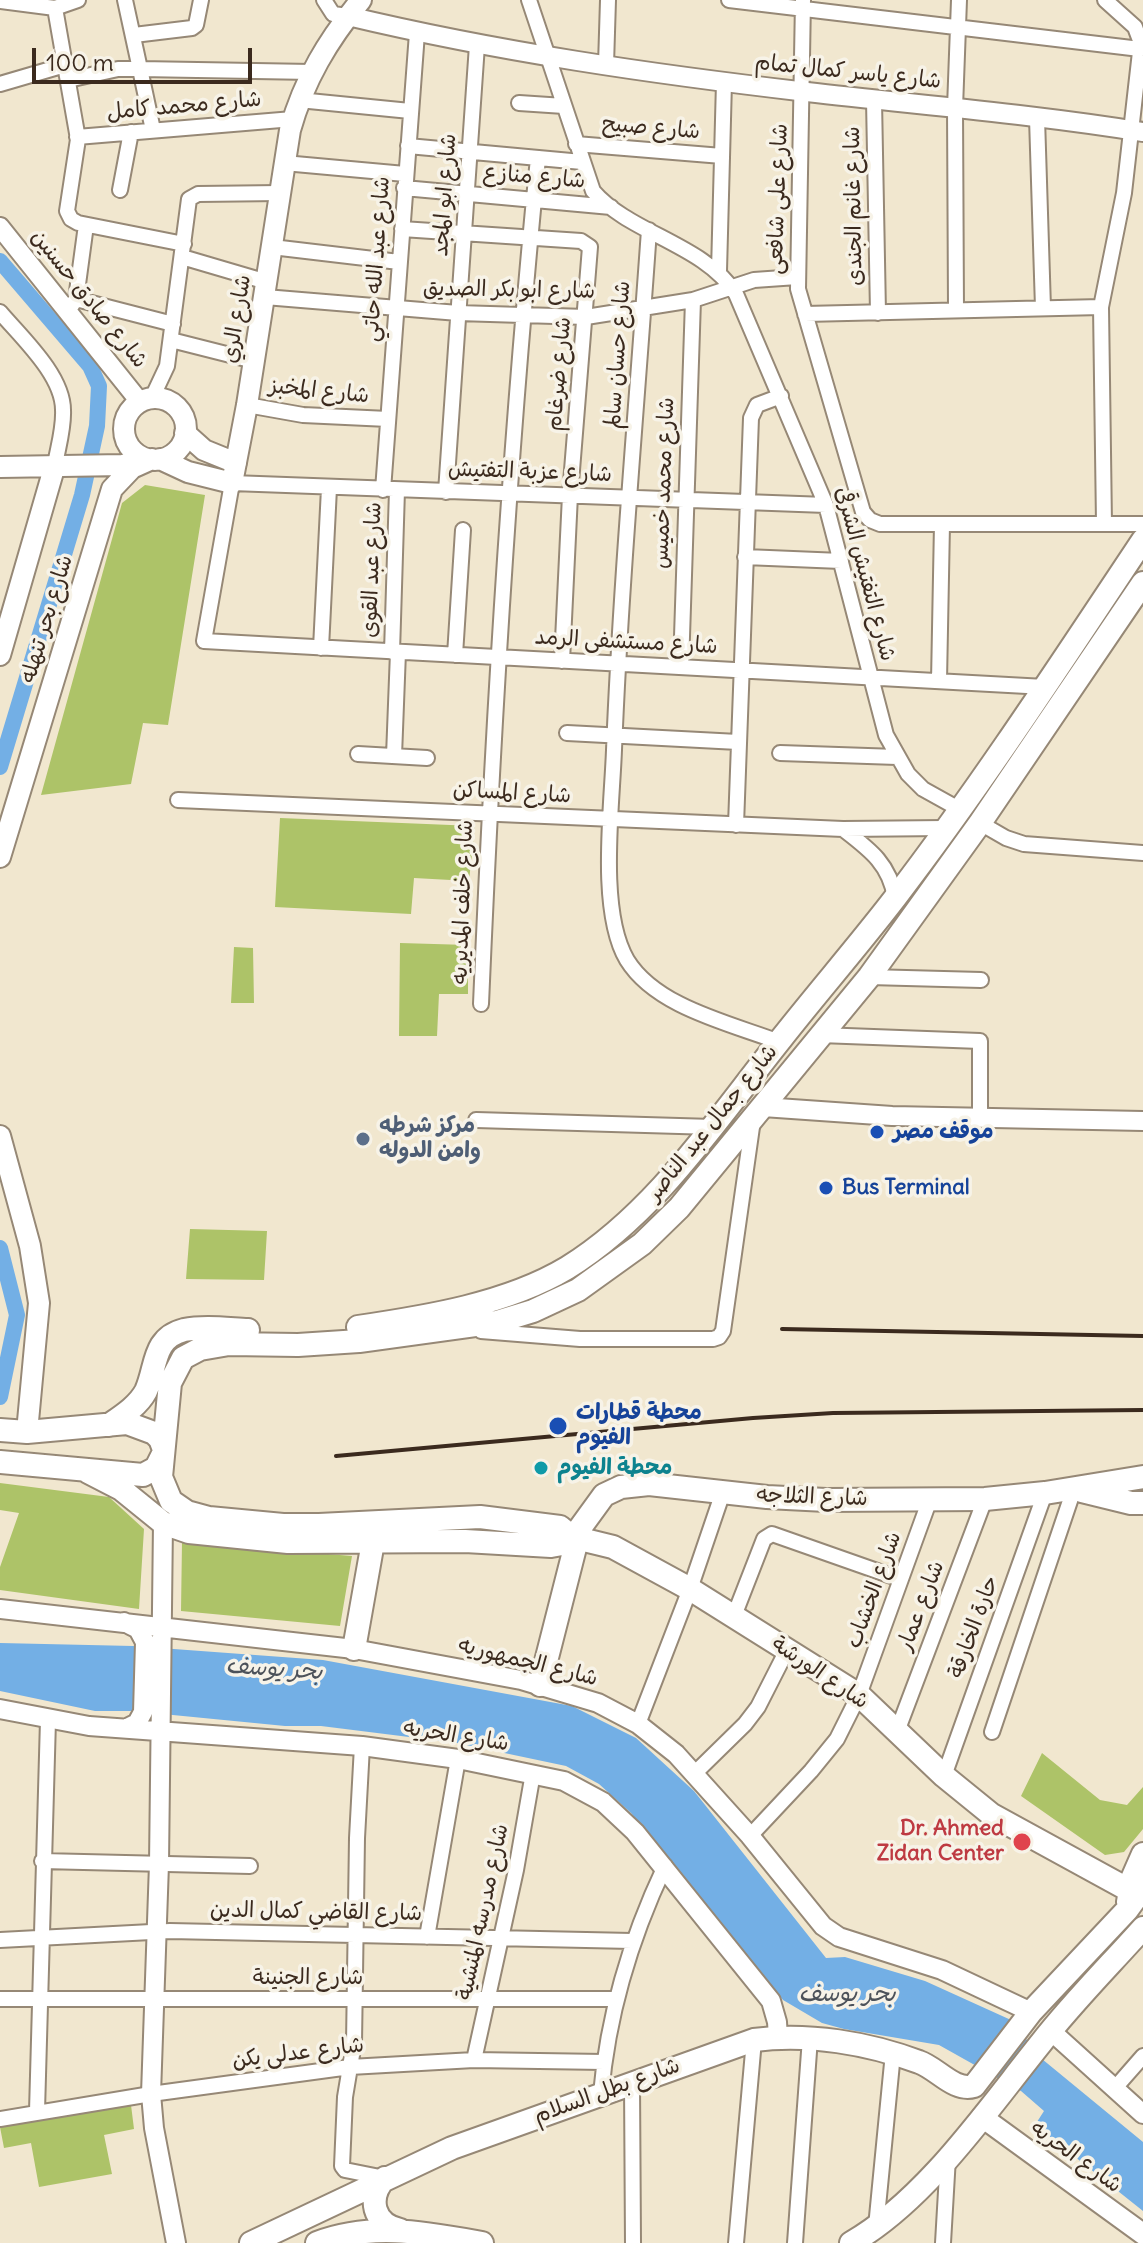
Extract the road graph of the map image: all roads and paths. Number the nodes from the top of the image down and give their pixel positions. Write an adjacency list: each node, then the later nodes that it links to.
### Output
1 (78, 0): 13 (street)
2 (125, 0): 17 (street)
3 (201, 0): 17 (street)
4 (324, 0): 14 (street)
5 (361, 0): 14 (main road, شارع الري)
6 (529, 0): 20 (street)
7 (608, 0): 21 (street)
8 (729, 0): 12 (street)
9 (959, 0): 15 (street)
10 (1105, 0): 19 (street)
11 (0, 1): 13 (street)
12 (803, 5): 15 (street); 27 (street, شارع على شافعى)
13 (55, 8): 23 (street)
14 (348, 16): 16 (street, شارع ياسر كمال تمام); 24 (main road, شارع الري)
15 (957, 28): 19 (street); 31 (street)
16 (417, 33): 18 (street, شارع ياسر كمال تمام); 33 (street, شارع عبد الله حاتي)
17 (134, 35): 22 (street)
18 (477, 45): 20 (street, شارع ياسر كمال تمام); 41 (street, شارع ابو المجد)
19 (1140, 49): 36 (street)
20 (548, 56): 21 (street, شارع ياسر كمال تمام); 30 (street)
21 (606, 65): 25 (street, شارع ياسر كمال تمام)
22 (140, 69): 23 (street); 24 (street); 35 (street)
23 (66, 72): 26 (street); 38 (street)
24 (312, 72): 32 (main road, شارع الري)
25 (724, 82): 27 (street, شارع ياسر كمال تمام); 42 (street)
26 (0, 84)
27 (803, 92): 28 (street, شارع ياسر كمال تمام); 62 (street, شارع على شافعى)
28 (874, 100): 31 (street, شارع ياسر كمال تمام); 74 (street, شارع غانم الجندى)
29 (519, 103): 30 (street)
30 (564, 106): 39 (street)
31 (955, 108): 34 (street, شارع ياسر كمال تمام); 71 (street)
32 (296, 109): 33 (street, شارع محمد كامل); 35 (street, شارع محمد كامل); 45 (main road, شارع الري)
33 (410, 111): 40 (street, شارع عبد الله حاتي)
34 (1037, 118): 36 (street, شارع ياسر كمال تمام); 69 (street)
35 (153, 130): 37 (street, شارع محمد كامل)
36 (1138, 131): 67 (street)
37 (131, 132): 38 (street, شارع محمد كامل); 47 (street)
38 (77, 137): 52 (street)
39 (576, 144): 42 (street, شارع صبيح); 44 (street)
40 (408, 146): 41 (street); 46 (street, شارع عبد الله حاتي)
41 (470, 151): 43 (street); 49 (street, شارع ابو المجد)
42 (722, 156): 61 (street)
43 (538, 158): 44 (street); 50 (street, شارع خلف المديريه)
44 (582, 162): 51 (street)
45 (284, 163): 46 (street, شارع منازع); 48 (main road, شارع الري)
46 (405, 181): 49 (street, شارع منازع); 54 (street, شارع عبد الله حاتي)
47 (120, 190)
48 (280, 193): 58 (main road, شارع الري); 59 (street)
49 (467, 193): 50 (street, شارع منازع); 56 (street, شارع ابو المجد)
50 (534, 200): 51 (street, شارع منازع); 57 (street, شارع خلف المديريه)
51 (611, 207): 55 (street, شارع التفتيش الشرقى)
52 (86, 225): 59 (street, شارع ابو بكر الصديق); 66 (street)
53 (0, 227): 66 (street, شارع صادق حسنين)
54 (402, 229): 56 (street); 60 (street, شارع عبد الله حاتي)
55 (649, 230): 61 (street, شارع التفتيش الشرقى); 70 (street, شارع حسان سالم)
56 (464, 234): 57 (street); 73 (street, شارع ابو المجد)
57 (530, 239): 76 (street, شارع خلف المديريه); 77 (street, شارع ضرغام)
58 (272, 247): 60 (street); 64 (main road, شارع الري)
59 (183, 250): 64 (street, شارع ابو بكر الصديق); 78 (street)
60 (399, 262): 68 (street, شارع عبد الله حاتي)
61 (719, 271): 63 (street, شارع التفتيش الشرقى)
62 (797, 277): 63 (street, شارع ابو بكر الصديق); 75 (street, شارع على شافعى)
63 (731, 285): 65 (street, شارع ابو بكر الصديق); 81 (street, شارع التفتيش الشرقى)
64 (266, 290): 68 (street, شارع ابو بكر الصديق); 80 (main road, شارع الري)
65 (693, 300): 70 (street, شارع ابو بكر الصديق); 99 (street, شارع محمد خميس)
66 (72, 305): 78 (street); 82 (street, شارع صادق حسنين)
67 (1101, 307): 69 (street); 103 (street)
68 (395, 308): 73 (street, شارع ابو بكر الصديق); 84 (street, شارع عبد الله حاتي)
69 (1043, 308): 71 (street)
70 (643, 309): 77 (street, شارع ابو بكر الصديق); 98 (street, شارع حسان سالم)
71 (956, 310): 74 (street)
72 (0, 312): 88 (street)
73 (458, 313): 76 (street, شارع ابو بكر الصديق); 95 (street, شارع ابو المجد)
74 (878, 313): 75 (street)
75 (805, 314): 102 (street, شارع على شافعى)
76 (522, 317): 77 (street, شارع ابو بكر الصديق); 96 (street, شارع خلف المديريه)
77 (586, 317): 97 (street, شارع ضرغام)
78 (173, 324): 79 (street)
79 (171, 340): 80 (street); 82 (street)
80 (254, 361): 83 (main road, شارع الري)
81 (781, 396): 100 (street); 101 (street, شارع التفتيش الشرقى)
82 (146, 400): 85 (main road); 86 (main road)
83 (247, 405): 84 (street, شارع المخبز); 91 (main road, شارع الري)
84 (388, 419): 94 (street, شارع عبد الله حاتي)
85 (124, 428): 87 (main road); 89 (main road)
86 (185, 433): 87 (main road); 91 (main road)
87 (154, 459): 89 (main road); 91 (main road); 93 (main road)
88 (65, 465): 89 (main road); 90 (main road); 113 (main road, شارع بحر تنهله)
89 (96, 465): 93 (main road)
90 (0, 467)
91 (234, 473): 92 (street, شارع عزبة التفتيش); 110 (street, شارع الري)
92 (329, 488): 94 (street, شارع عزبة التفتيش); 111 (street)
93 (112, 489): 140 (main road, شارع بحر تنهله)
94 (390, 490): 95 (street, شارع عزبة التفتيش); 112 (street, شارع عبد القوى)
95 (446, 492): 96 (street, شارع عزبة التفتيش)
96 (508, 493): 97 (street, شارع عزبة التفتيش); 115 (street, شارع خلف المديريه)
97 (570, 495): 98 (street, شارع عزبة التفتيش); 116 (street, شارع ضرغام)
98 (630, 497): 99 (street, شارع عزبة التفتيش); 117 (street, شارع حسان سالم)
99 (685, 499): 100 (street, شارع عزبة التفتيش); 118 (street, شارع محمد خميس)
100 (748, 502): 101 (street, شارع عزبة التفتيش); 107 (street)
101 (826, 505): 108 (street, شارع التفتيش الشرقى)
102 (942, 524): 103 (street); 121 (street)
103 (1104, 524): 104 (street)
104 (1143, 524)
105 (463, 530): 114 (street)
106 (1143, 540): 122 (main road, شارع جمال عبد الناصر)
107 (745, 557): 108 (street); 119 (street)
108 (841, 561): 120 (street, شارع التفتيش الشرقى)
109 (1143, 583): 135 (main road, شارع جمال عبد الناصر)
110 (204, 641): 111 (street, شارع مستشفى الرمد)
111 (321, 648): 112 (street, شارع مستشفى الرمد)
112 (395, 652): 114 (street, شارع مستشفى الرمد); 128 (street, شارع عبد القوى)
113 (0, 655)
114 (455, 655): 115 (street, شارع مستشفى الرمد)
115 (499, 657): 116 (street, شارع مستشفى الرمد); 133 (street, شارع خلف المديريه)
116 (562, 661): 117 (street, شارع مستشفى الرمد)
117 (618, 664): 118 (street, شارع مستشفى الرمد); 124 (street, شارع حسان سالم)
118 (681, 667): 119 (street, شارع مستشفى الرمد)
119 (741, 671): 120 (street, شارع مستشفى الرمد); 125 (street)
120 (870, 678): 121 (street, شارع مستشفى الرمد); 129 (street, شارع التفتيش الشرقى)
121 (939, 681): 122 (street, شارع مستشفى الرمد)
122 (1045, 687): 132 (main road, شارع جمال عبد الناصر)
123 (567, 733): 124 (street)
124 (615, 736): 125 (street); 134 (street, شارع حسان سالم)
125 (738, 742): 136 (street)
126 (780, 753): 129 (street)
127 (358, 754): 128 (street)
128 (394, 756): 130 (street)
129 (897, 757): 132 (street, شارع التفتيش الشرقى)
130 (427, 758)
131 (178, 800): 133 (street, شارع المساكن)
132 (959, 809): 137 (main road, شارع جمال عبد الناصر)
133 (489, 814): 134 (street, شارع المساكن); 144 (street, شارع خلف المديريه)
134 (611, 819): 136 (street, شارع المساكن); 146 (street, شارع حسان سالم)
135 (980, 823): 139 (street); 142 (main road, شارع جمال عبد الناصر)
136 (736, 825): 138 (street, شارع المساكن)
137 (945, 828): 138 (street, شارع المساكن); 141 (main road, شارع جمال عبد الناصر)
138 (843, 829): 141 (street)
139 (1143, 853)
140 (0, 857)
141 (895, 898): 146 (main road, شارع جمال عبد الناصر)
142 (869, 977): 143 (street); 145 (main road, شارع جمال عبد الناصر)
143 (981, 980)
144 (481, 1004)
145 (820, 1035): 147 (main road, شارع جمال عبد الناصر); 148 (street)
146 (779, 1042): 151 (main road, شارع جمال عبد الناصر)
147 (758, 1112): 148 (street); 153 (main road, شارع جمال عبد الناصر); 153 (street)
148 (980, 1118): 150 (street)
149 (476, 1120): 151 (street)
150 (1143, 1121)
151 (713, 1127): 154 (main road, شارع جمال عبد الناصر)
152 (0, 1136): 158 (main road)
153 (457, 1330): 155 (main road, شارع جمال عبد الناصر)
154 (173, 1334): 155 (main road); 156 (main road)
155 (183, 1358): 159 (main road)
156 (109, 1425): 158 (main road); 159 (main road)
157 (0, 1430): 158 (main road)
158 (27, 1432)
159 (163, 1452): 161 (main road); 170 (main road, شارع الورشة)
160 (0, 1462): 161 (main road)
161 (88, 1472): 169 (main road, شارع الورشة)
162 (1143, 1477): 163 (main road, شارع الثلاجه)
163 (1074, 1489): 165 (main road, شارع الثلاجه); 168 (main road, شارع الثلاجه); 188 (street)
164 (723, 1492): 166 (main road, شارع الثلاجه); 170 (main road, شارع الثلاجه); 173 (street)
165 (1045, 1493): 167 (main road, شارع الثلاجه); 193 (street, حارة الخارقة)
166 (930, 1499): 167 (main road, شارع الثلاجه); 172 (street, شارع الخشاب)
167 (985, 1499): 186 (street, شارع عمار)
168 (1143, 1503)
169 (163, 1523): 171 (main road, شارع الورشة); 177 (street)
170 (574, 1538): 171 (main road, شارع الورشة); 173 (main road, شارع الورشة); 180 (main road, شارع الثلاجه)
171 (373, 1542): 178 (main road)
172 (900, 1579): 175 (street); 181 (street, شارع الخشاب)
173 (690, 1589): 175 (main road, شارع الورشة); 184 (street)
174 (0, 1609): 176 (street, شارع الجمهوريه)
175 (734, 1616): 179 (main road, شارع الورشة)
176 (123, 1622): 177 (street, شارع الجمهوريه); 185 (street)
177 (161, 1625): 178 (street, شارع الجمهوريه); 187 (street)
178 (354, 1649): 180 (street, شارع الجمهوريه)
179 (787, 1650): 181 (main road, شارع الورشة); 192 (street)
180 (540, 1685): 184 (street, شارع الجمهوريه)
181 (859, 1695): 186 (main road, شارع الورشة); 194 (street, شارع الخشاب)
182 (0, 1709): 183 (street, شارع الحريه)
183 (48, 1720): 185 (street, شارع الحريه); 196 (street)
184 (638, 1724): 192 (street, شارع الجمهوريه)
185 (127, 1728): 187 (street, شارع الحريه)
186 (898, 1729): 193 (main road, شارع الورشة)
187 (161, 1731): 189 (street, شارع الحريه); 197 (street)
188 (992, 1732)
189 (362, 1746): 190 (street, شارع الحريه); 203 (street)
190 (458, 1759): 191 (street, شارع الحريه); 204 (street)
191 (533, 1773): 199 (street, شارع الحريه); 205 (street, شارع مدرسه المنشية)
192 (695, 1773): 194 (street, شارع الجمهوريه)
193 (944, 1776): 200 (main road, شارع الورشة)
194 (750, 1836): 215 (street, شارع الجمهوريه)
195 (1143, 1854): 200 (main road)
196 (42, 1861): 197 (street); 207 (street)
197 (159, 1864): 198 (street); 202 (street)
198 (250, 1866)
199 (665, 1866): 208 (street); 217 (street, شارع الحريه)
200 (1133, 1896): 215 (main road)
201 (1143, 1928): 216 (main road)
202 (156, 1931): 203 (street, شارع القاضي كمال الدين); 207 (street, شارع القاضي كمال الدين); 214 (street)
203 (355, 1935): 204 (street, شارع القاضي كمال الدين); 211 (street)
204 (427, 1937): 205 (street, شارع القاضي كمال الدين)
205 (501, 1938): 208 (street, شارع القاضي كمال الدين); 209 (street, شارع مدرسه المنشية)
206 (0, 1940): 207 (street, شارع القاضي كمال الدين)
207 (40, 1940): 213 (street)
208 (632, 1941): 212 (street)
209 (488, 1998): 211 (street, شارع الجنينة); 212 (street, شارع الجنينة); 222 (street, شارع مدرسه المنشية)
210 (0, 1999): 213 (street, شارع الجنينة)
211 (354, 1999): 214 (street, شارع الجنينة); 224 (street)
212 (615, 1999): 223 (street)
213 (39, 2000): 214 (street, شارع الجنينة); 230 (street)
214 (154, 2000): 227 (street)
215 (1027, 2017): 220 (main road, شارع بطل السلام)
216 (1048, 2035): 226 (street); 229 (main road)
217 (778, 2037): 218 (main road, شارع بطل السلام); 219 (main road, شارع بطل السلام)
218 (810, 2038): 220 (main road, شارع بطل السلام); 245 (street)
219 (754, 2040): 225 (main road, شارع بطل السلام); 244 (street)
220 (893, 2053): 237 (street)
221 (1143, 2056): 226 (street)
222 (474, 2060): 223 (street, شارع عدلى يكن); 224 (street, شارع عدلى يكن)
223 (604, 2062): 228 (street)
224 (350, 2067): 227 (street, شارع عدلى يكن); 234 (street)
225 (632, 2083): 228 (main road, شارع بطل السلام); 243 (street)
226 (1115, 2088): 231 (street)
227 (151, 2094): 230 (street, شارع عدلى يكن); 240 (street)
228 (601, 2094): 234 (main road, شارع بطل السلام)
229 (989, 2109): 233 (main road); 238 (main road, شارع الحريه)
230 (37, 2111): 232 (street, شارع عدلى يكن)
231 (1143, 2114)
232 (0, 2119)
233 (948, 2156): 237 (main road); 247 (street)
234 (385, 2178): 235 (main road, شارع بطل السلام); 236 (main road)
235 (311, 2214): 239 (main road); 241 (main road, شارع بطل السلام)
236 (400, 2230): 239 (main road); 242 (main road)
237 (879, 2230): 246 (main road)
238 (1143, 2234)
239 (319, 2242)
240 (176, 2243)
241 (251, 2243)
242 (482, 2243)
243 (633, 2243)
244 (736, 2243)
245 (795, 2243)
246 (851, 2243)
247 (943, 2243)

